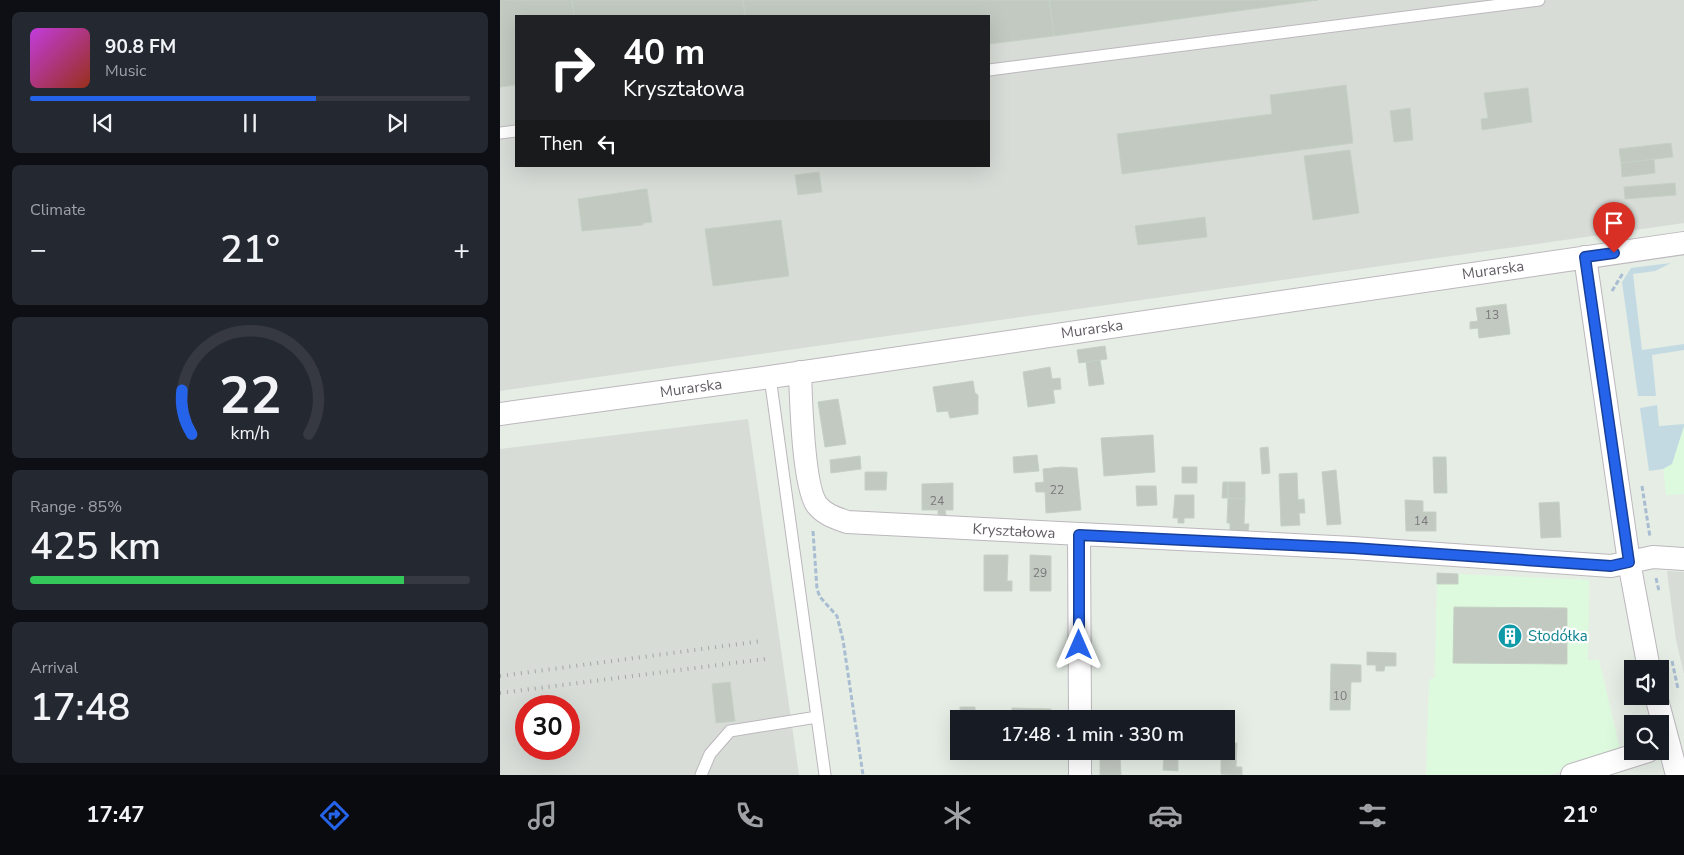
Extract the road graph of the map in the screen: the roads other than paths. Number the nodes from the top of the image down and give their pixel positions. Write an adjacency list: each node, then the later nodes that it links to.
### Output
1 (1539, 0): 2 (lane)
2 (990, 70)
3 (515, 131): 4 (lane)
4 (500, 133)
5 (1684, 243): 6 (street, Murarska)
6 (1585, 257): 7 (street, Murarska); 12 (street)
7 (800, 372): 8 (street, Murarska); 10 (street, Kryształowa)
8 (770, 377): 9 (street, Murarska); 15 (lane)
9 (500, 414)
10 (1079, 535): 12 (street, Kryształowa); 14 (street)
11 (1684, 559): 12 (street, Kryształowa)
12 (1629, 562): 13 (street)
13 (1647, 660)
14 (1080, 710)
15 (817, 717): 19 (lane); 20 (lane)
16 (1624, 759): 22 (street)
17 (1080, 760): 21 (street)
18 (1667, 760): 23 (street)
19 (700, 775)
20 (825, 775)
21 (1080, 775)
22 (1572, 775)
23 (1677, 775)

